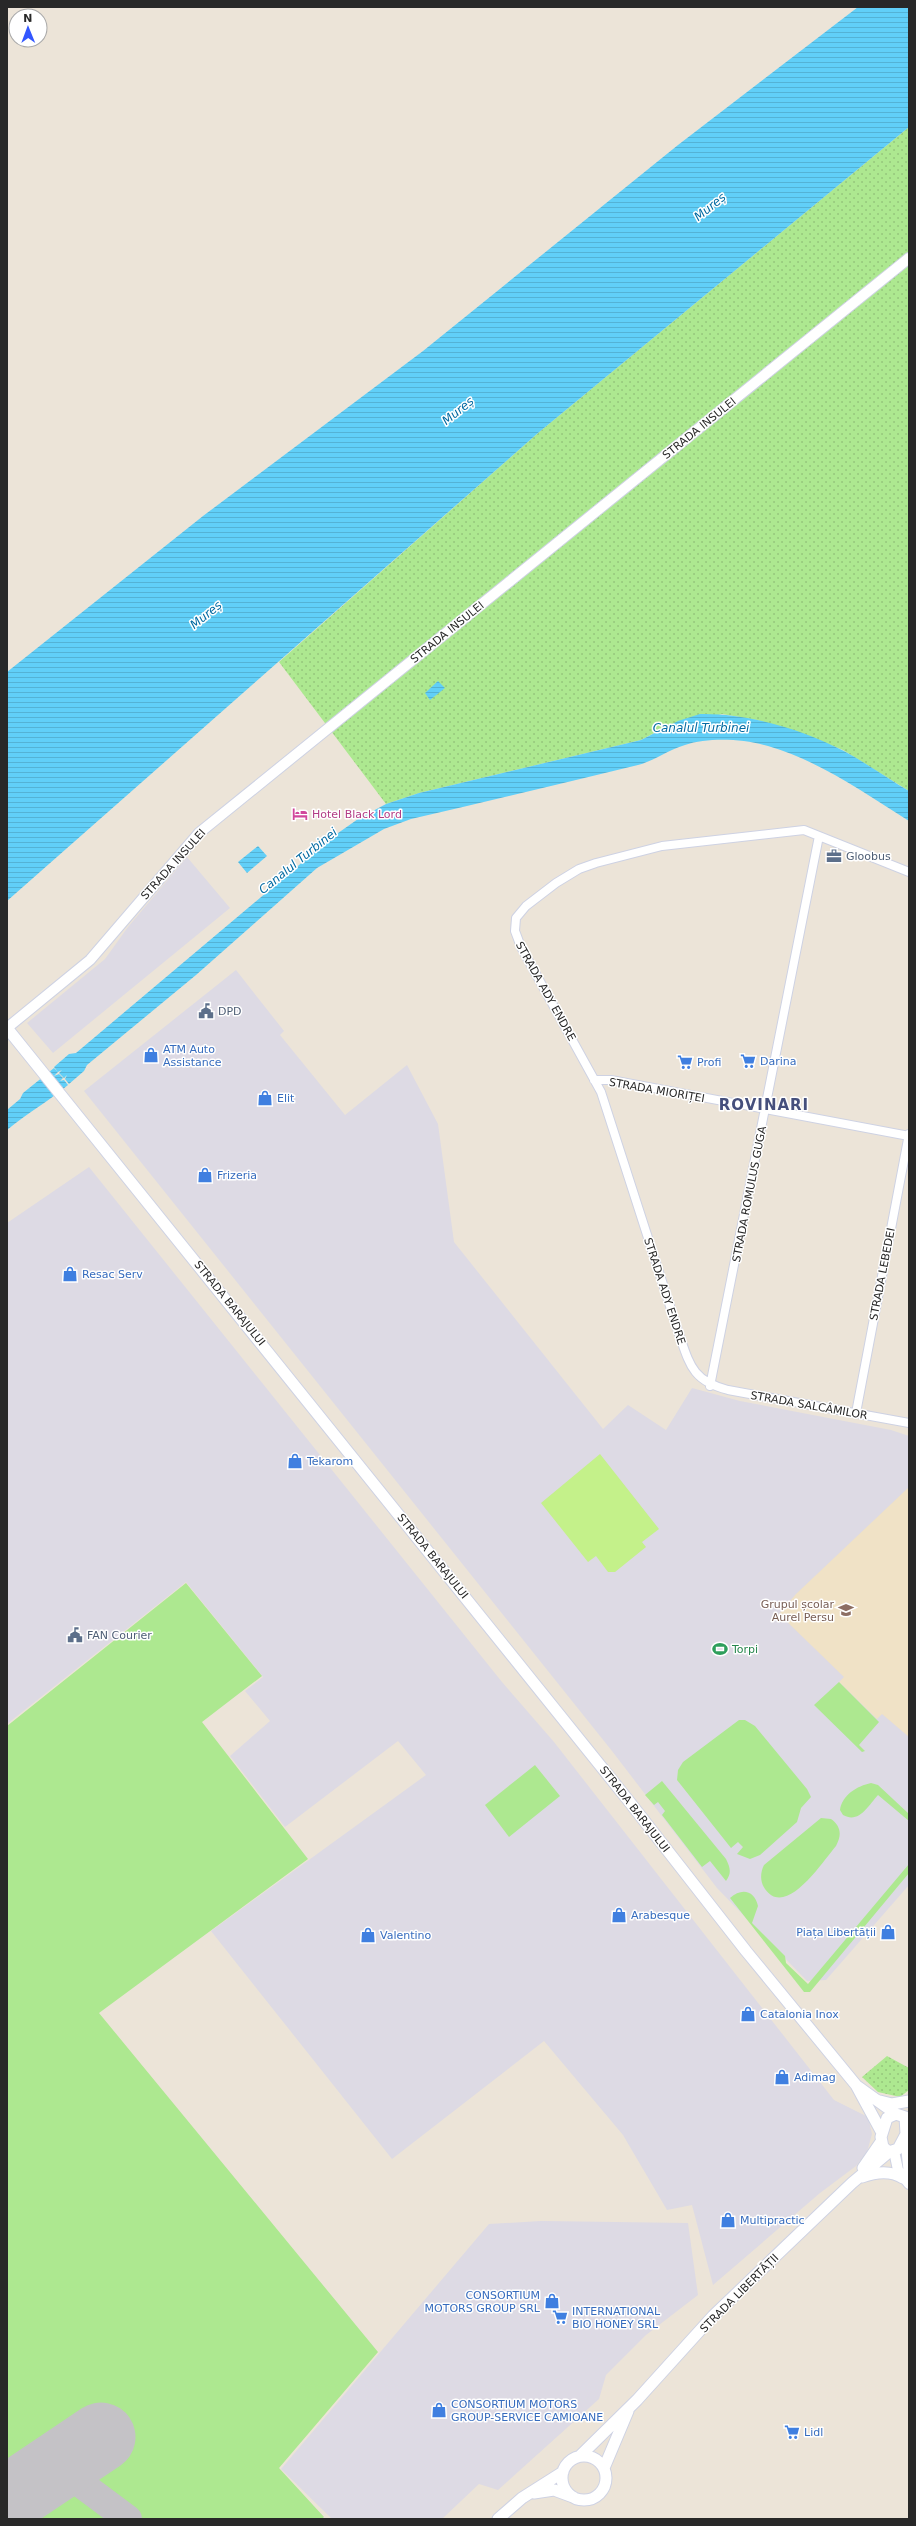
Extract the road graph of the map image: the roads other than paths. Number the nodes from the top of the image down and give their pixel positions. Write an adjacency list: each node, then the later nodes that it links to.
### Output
1 (909, 258): 4 (street, STRADA INSULEI)
2 (820, 836): 3 (street, STRADA ADY ENDRE); 5 (street, STRADA ADY ENDRE); 6 (street, STRADA ROMULUS GUGA)
3 (909, 872)
4 (7, 1028): 11 (main road, STRADA BARAJULUI)
5 (594, 1080): 6 (street, STRADA MIORIȚEI); 8 (street, STRADA ADY ENDRE)
6 (766, 1110): 7 (street, STRADA MIORIȚEI); 8 (street, STRADA ROMULUS GUGA)
7 (909, 1136): 9 (street, STRADA LEBEDEI)
8 (710, 1386): 9 (street, STRADA SALCÂMILOR)
9 (856, 1413): 10 (street, STRADA SALCÂMILOR)
10 (909, 1423)
11 (856, 2086): 12 (main road, STRADA BARAJULUI); 16 (main road, STRADA BARAJULUI)
12 (878, 2100): 13 (main road); 14 (main road, STRADA BARAJULUI)
13 (909, 2101)
14 (901, 2112): 15 (main road); 16 (main road, STRADA LIBERTĂȚII)
15 (907, 2134): 17 (main road, STRADA LIBERTĂȚII); 18 (street)
16 (882, 2138): 17 (main road, STRADA BARAJULUI); 19 (main road, STRADA LIBERTĂȚII)
17 (892, 2152): 18 (street); 19 (main road, STRADA LIBERTĂȚII)
18 (907, 2179): 19 (main road)
19 (855, 2181): 20 (main road, STRADA LIBERTĂȚII)
20 (630, 2407): 21 (main road, STRADA LIBERTĂȚII); 22 (main road, STRADA LIBERTĂȚII)
21 (580, 2456): 22 (main road); 23 (main road)
22 (604, 2468): 24 (main road)
23 (563, 2472): 24 (main road); 25 (main road)
24 (574, 2497): 25 (main road)
25 (522, 2498): 26 (main road)
26 (498, 2519)

